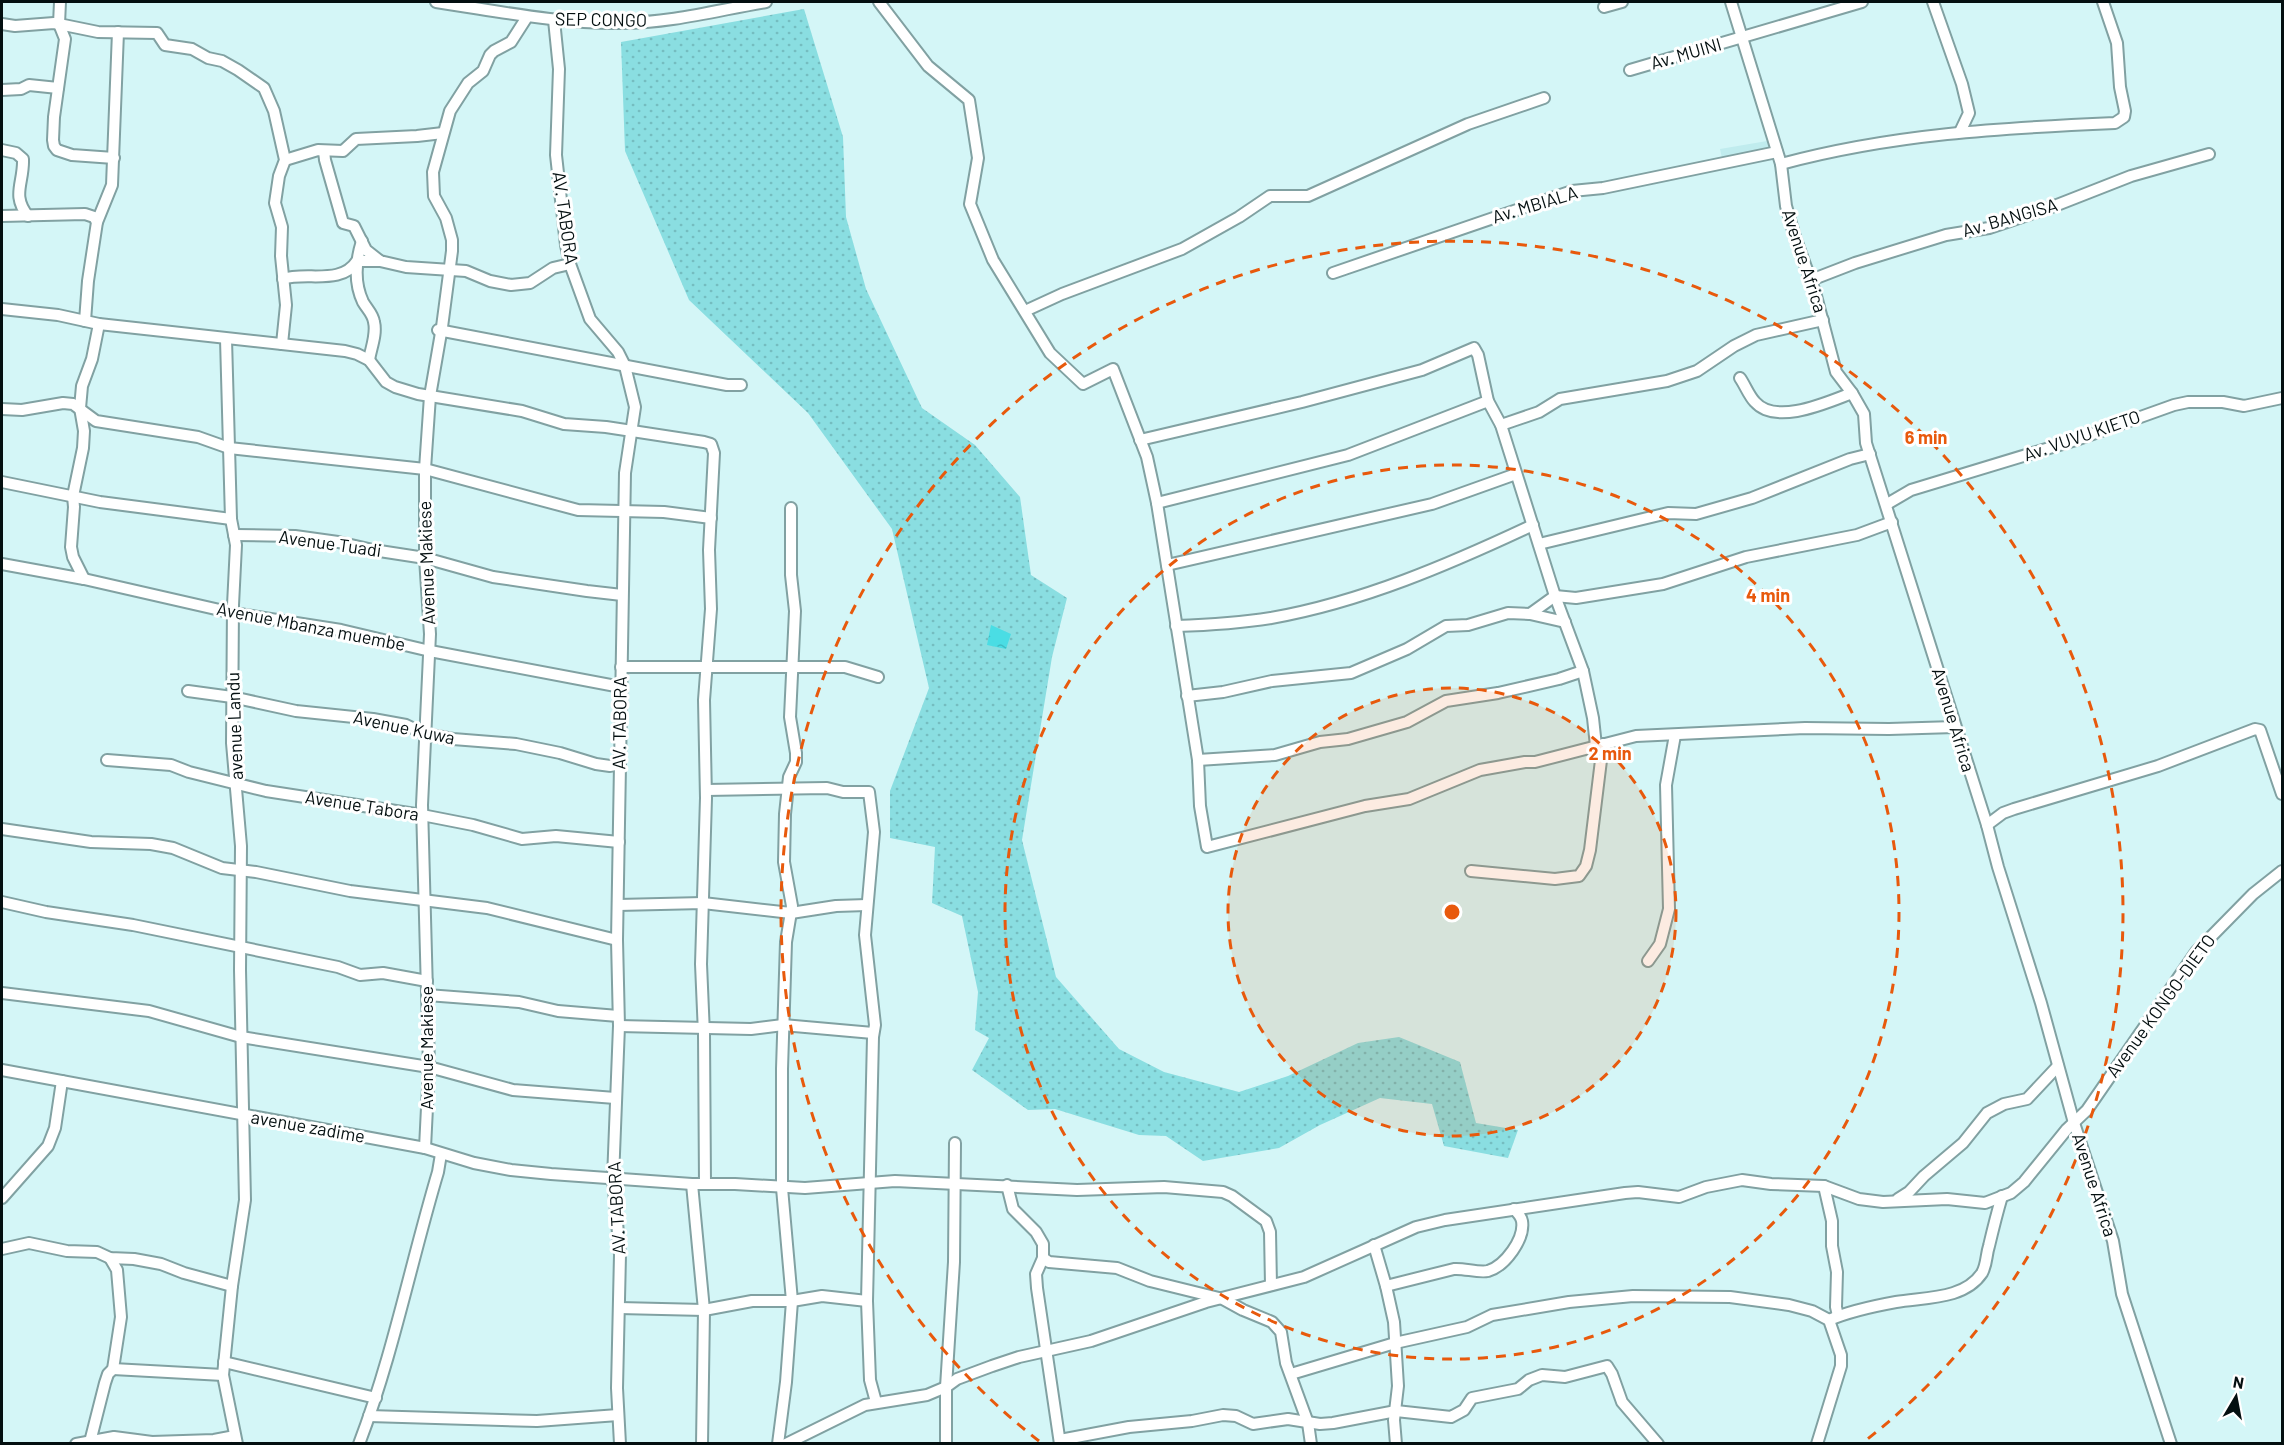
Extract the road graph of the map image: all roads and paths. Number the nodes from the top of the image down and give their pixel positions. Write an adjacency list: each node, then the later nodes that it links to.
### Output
1 (60, 2): 14 (street)
2 (436, 2): 11 (street, SEP CONGO)
3 (766, 2): 12 (street, SEP CONGO)
4 (879, 2): 42 (street)
5 (1622, 2): 10 (street)
6 (1731, 2): 16 (street, Avenue Africa)
7 (1862, 2): 16 (street, Av. MUINI)
8 (1933, 2): 21 (street)
9 (2103, 2): 21 (street)
10 (1604, 7)
11 (527, 16): 12 (street, SEP CONGO); 22 (street, Avenue Makiese)
12 (554, 20): 36 (street, AV. TABORA)
13 (2, 24): 14 (street)
14 (59, 24): 15 (street); 18 (street)
15 (118, 32): 27 (street); 28 (street)
16 (1741, 38): 17 (street, Av. MUINI); 25 (street, Avenue Africa)
17 (1630, 70)
18 (58, 88): 19 (street); 27 (street)
19 (2, 90)
20 (1544, 98): 42 (street)
21 (1960, 132): 29 (street)
22 (443, 133): 24 (street); 37 (street, Avenue Makiese)
23 (2, 150): 31 (street)
24 (324, 151): 28 (street); 33 (street)
25 (1777, 152): 29 (street, Avenue Africa); 38 (street, Av. MBIALA)
26 (2209, 154): 40 (street, Av. BANGISA)
27 (114, 159): 32 (street)
28 (285, 160): 39 (street)
29 (1780, 164): 40 (street, Avenue Africa)
30 (2, 216): 31 (street)
31 (28, 216): 32 (street)
32 (97, 222): 44 (street)
33 (362, 241): 34 (street); 35 (street)
34 (357, 261): 35 (street); 39 (street); 49 (street)
35 (380, 261): 37 (street)
36 (570, 264): 37 (street); 50 (street, AV. TABORA)
37 (449, 271): 46 (street, Avenue Makiese)
38 (1334, 273)
39 (283, 279): 48 (street)
40 (1811, 280): 43 (street, Avenue Africa)
41 (2, 309): 44 (street)
42 (1025, 311): 61 (street)
43 (1823, 320): 53 (street, Avenue Africa); 59 (street)
44 (85, 321): 45 (street)
45 (99, 324): 47 (street); 57 (street)
46 (440, 330): 50 (street); 54 (street, Avenue Makiese)
47 (226, 339): 48 (street); 62 (street, avenue Landu)
48 (282, 344): 49 (street)
49 (369, 360): 54 (street)
50 (625, 366): 52 (street); 60 (street, AV. TABORA)
51 (1740, 378): 53 (street)
52 (741, 385)
53 (1852, 393): 63 (street, Avenue Africa)
54 (430, 396): 60 (street); 64 (street, Avenue Makiese)
55 (2283, 398): 69 (street, Av. VUVU KIETO)
56 (1488, 401): 59 (street); 61 (street); 68 (street)
57 (81, 408): 58 (street); 62 (street); 67 (street)
58 (2, 409)
59 (1501, 425): 65 (street)
60 (630, 431): 71 (street, AV. TABORA); 72 (street)
61 (1140, 440): 68 (street)
62 (229, 448): 64 (street); 73 (street, avenue Landu)
63 (1870, 454): 69 (street, Avenue Africa); 77 (street)
64 (425, 469): 71 (street); 78 (street, Avenue Makiese)
65 (1516, 474): 75 (street); 80 (street)
66 (2, 482): 67 (street)
67 (73, 496): 73 (street); 81 (street)
68 (1157, 503): 80 (street)
69 (1887, 504): 74 (street, Avenue Africa)
70 (791, 508): 90 (street)
71 (624, 511): 72 (street); 82 (street, AV. TABORA)
72 (711, 518): 89 (street)
73 (231, 519): 76 (street, avenue Landu)
74 (1893, 522): 83 (street); 98 (street, Avenue Africa)
75 (1533, 525): 77 (street); 87 (street)
76 (234, 535): 78 (street, Avenue Tuadi); 84 (street, avenue Landu)
77 (1539, 544): 83 (street)
78 (425, 558): 82 (street, Avenue Tuadi); 88 (street, Avenue Makiese)
79 (2, 564): 81 (street, Avenue Mbanza muembe)
80 (1167, 565): 87 (street)
81 (84, 579): 84 (street, Avenue Mbanza muembe)
82 (622, 595): 91 (street, AV. TABORA)
83 (1555, 596): 85 (street); 86 (street)
84 (233, 613): 88 (street, Avenue Mbanza muembe); 97 (street, avenue Landu)
85 (1530, 614): 86 (street); 96 (street)
86 (1565, 622): 92 (street)
87 (1176, 626): 96 (street)
88 (430, 651): 94 (street, Avenue Mbanza muembe); 99 (street, Avenue Makiese)
89 (706, 666): 90 (street); 91 (street); 107 (street)
90 (792, 666): 93 (street); 106 (street)
91 (621, 667): 94 (street, AV. TABORA)
92 (1583, 671): 101 (street); 103 (street)
93 (878, 678)
94 (621, 687): 104 (street, AV. TABORA)
95 (188, 690): 97 (street, Avenue Kuwa)
96 (1187, 696): 103 (street)
97 (232, 697): 99 (street, Avenue Kuwa); 105 (street, avenue Landu)
98 (1955, 727): 100 (street); 110 (street, Avenue Africa)
99 (425, 734): 104 (street, Avenue Kuwa); 109 (street, Avenue Makiese)
100 (1675, 735): 101 (street); 124 (street)
101 (1599, 745): 103 (street); 115 (street)
102 (107, 760): 105 (street, Avenue Tabora)
103 (1198, 760)
104 (620, 764): 112 (street, AV. TABORA)
105 (237, 783): 109 (street, Avenue Tabora); 113 (street, avenue Landu)
106 (787, 789): 107 (street); 120 (street); 121 (street)
107 (706, 790): 118 (street)
108 (2283, 794): 110 (street)
109 (422, 815): 112 (street, Avenue Tabora); 116 (street, Avenue Makiese)
110 (1987, 825): 134 (street, Avenue Africa)
111 (2, 829): 113 (street)
112 (619, 842): 119 (street, AV. TABORA)
113 (241, 870): 116 (street); 123 (street, avenue Landu)
114 (2283, 871): 139 (street, Avenue KONGO-DIETO)
115 (1471, 872)
116 (424, 901): 122 (street); 125 (street, Avenue Makiese)
117 (2, 902): 123 (street)
118 (703, 903): 119 (street); 121 (street); 130 (street)
119 (618, 905): 122 (street, AV. TABORA)
120 (867, 905): 121 (street); 131 (street)
121 (791, 913): 129 (street)
122 (617, 940): 128 (street, AV. TABORA)
123 (240, 947): 125 (street); 132 (street, avenue Landu)
124 (1648, 961)
125 (427, 981): 127 (street, Avenue Makiese)
126 (2, 993): 132 (street)
127 (427, 995): 128 (street); 133 (street, Avenue Makiese)
128 (618, 1021): 130 (street); 137 (street, AV. TABORA)
129 (783, 1025): 130 (street); 131 (street); 150 (street)
130 (704, 1027): 146 (street)
131 (873, 1033): 144 (street)
132 (241, 1037): 133 (street); 138 (street, avenue Landu)
133 (429, 1066): 137 (street); 141 (street, Avenue Makiese)
134 (2058, 1066): 139 (street, Avenue Africa); 153 (street)
135 (2, 1070): 136 (street, avenue zadime)
136 (62, 1081): 138 (street, avenue zadime); 152 (street)
137 (615, 1098): 143 (street, AV. TABORA)
138 (242, 1115): 141 (street, avenue zadime); 160 (street, avenue Landu)
139 (2074, 1123): 151 (street, Avenue KONGO-DIETO); 195 (street, Avenue Africa)
140 (955, 1143): 147 (street)
141 (424, 1148): 142 (street, avenue zadime)
142 (441, 1154): 143 (street, avenue zadime); 175 (street)
143 (614, 1179): 145 (street, avenue zadime); 165 (street, AV. TABORA)
144 (870, 1182): 147 (street, avenue zadime); 150 (street, avenue zadime); 164 (street)
145 (692, 1184): 146 (street, avenue zadime); 166 (street)
146 (705, 1184): 150 (street, avenue zadime)
147 (955, 1185): 148 (street, avenue zadime); 174 (street)
148 (1007, 1185): 158 (street); 159 (street, avenue zadime)
149 (1824, 1186): 153 (street); 154 (street); 167 (street)
150 (782, 1188): 163 (street)
151 (2002, 1196): 153 (street); 167 (street)
152 (2, 1198)
153 (1883, 1202)
154 (1514, 1209): 155 (street); 161 (street)
155 (1374, 1245): 159 (street); 161 (street)
156 (2, 1249): 157 (street)
157 (110, 1258): 160 (street); 171 (street)
158 (1042, 1258): 162 (street); 169 (street)
159 (1271, 1285): 162 (street)
160 (232, 1286): 170 (street, avenue Landu)
161 (1386, 1286): 168 (street)
162 (1223, 1299): 169 (street); 172 (street)
163 (792, 1300): 164 (street); 166 (street); 188 (street)
164 (867, 1301): 176 (street)
165 (619, 1308): 166 (street); 178 (street, AV. TABORA)
166 (704, 1310): 187 (street)
167 (1834, 1318): 168 (street); 194 (street)
168 (1395, 1343): 172 (street); 177 (street)
169 (1047, 1351): 174 (street); 183 (street)
170 (224, 1362): 173 (street, avenue Landu); 175 (street)
171 (113, 1369): 173 (street); 182 (street)
172 (1291, 1374): 180 (street)
173 (223, 1375): 181 (street, avenue Landu)
174 (946, 1387): 176 (street); 190 (street)
175 (376, 1398): 179 (street)
176 (876, 1402): 189 (street)
177 (1396, 1412): 180 (street); 192 (street); 193 (street)
178 (618, 1415): 179 (street); 186 (street, AV. TABORA)
179 (369, 1416): 185 (street)
180 (1308, 1423): 183 (street); 191 (street)
181 (236, 1440): 182 (street)
182 (90, 1442): 184 (street)
183 (1060, 1442)
184 (76, 1443)
185 (359, 1443)
186 (620, 1443)
187 (702, 1443)
188 (778, 1443)
189 (786, 1443)
190 (946, 1443)
191 (1311, 1443)
192 (1396, 1443)
193 (1658, 1443)
194 (1817, 1443)
195 (2171, 1443)

